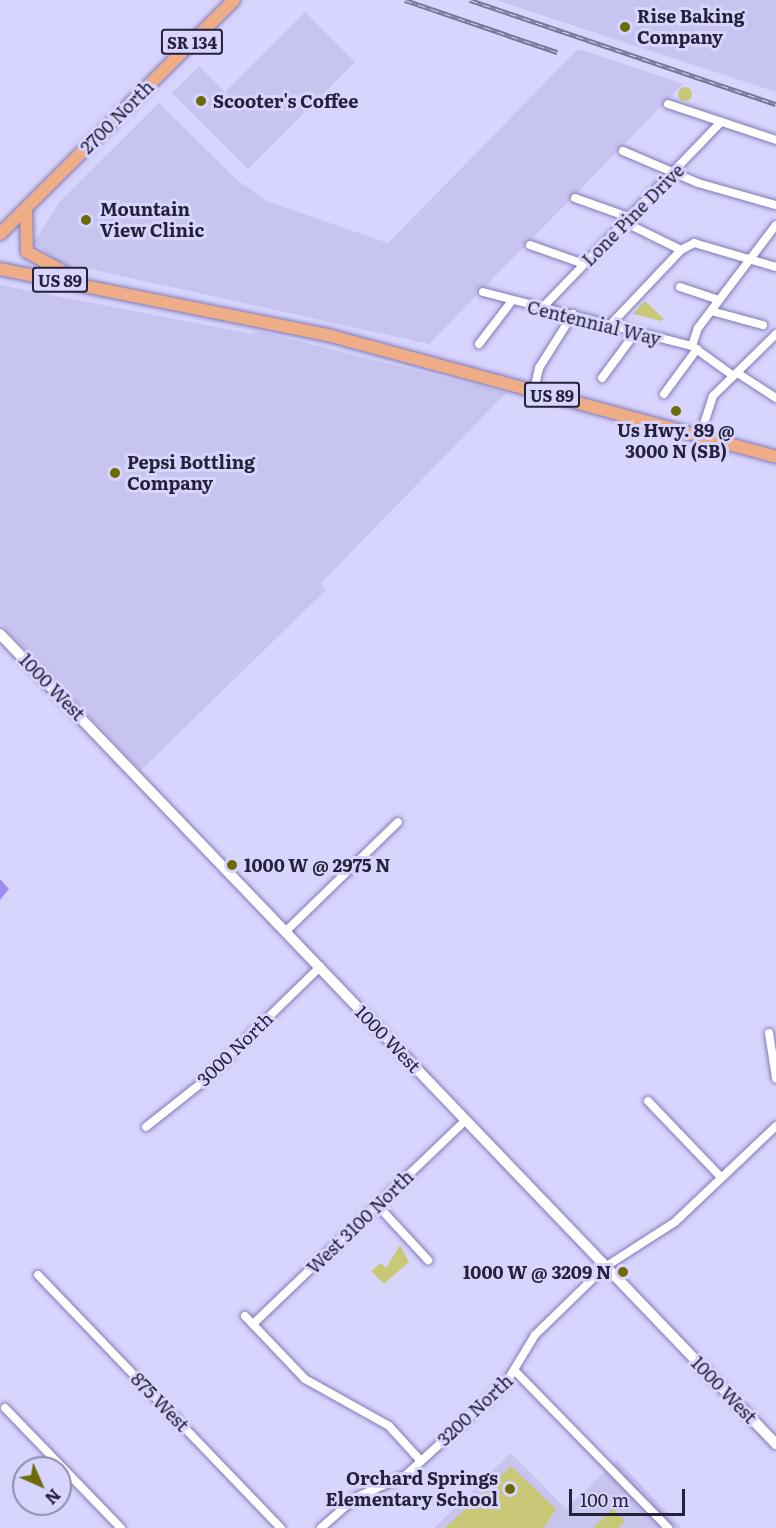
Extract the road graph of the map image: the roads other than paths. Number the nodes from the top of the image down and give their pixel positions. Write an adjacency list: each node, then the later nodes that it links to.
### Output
1 (234, 0): 9 (main road, 2700 North / SR 134)
2 (668, 104): 3 (street)
3 (722, 122): 4 (street); 6 (street, Lone Pine Drive)
4 (776, 140)
5 (623, 151): 6 (street)
6 (678, 170): 8 (street); 10 (street, Lone Pine Drive)
7 (576, 198): 10 (street)
8 (776, 205)
9 (26, 208): 12 (main road, 2700 North / SR 134); 19 (main road)
10 (629, 220): 14 (street); 16 (street, Lone Pine Drive)
11 (776, 225): 15 (street)
12 (0, 234)
13 (530, 244): 16 (street)
14 (681, 250): 15 (street); 27 (street)
15 (750, 260): 17 (street); 22 (street)
16 (584, 264): 24 (street, Lone Pine Drive)
17 (776, 267)
18 (0, 269): 19 (main road, US 89)
19 (88, 286): 35 (main road, US 89)
20 (680, 287): 22 (street)
21 (483, 292): 23 (street, Centennial Way)
22 (719, 300): 25 (street)
23 (511, 302): 24 (street, Centennial Way); 31 (street)
24 (543, 307): 26 (street, Centennial Way)
25 (711, 311): 28 (street); 32 (street)
26 (573, 314): 27 (street, Centennial Way); 35 (street)
27 (611, 324): 29 (street, Centennial Way)
28 (763, 325)
29 (636, 332): 32 (street, Centennial Way); 34 (street)
30 (773, 335): 33 (street)
31 (479, 344)
32 (695, 347): 33 (street, Centennial Way); 36 (street)
33 (735, 374): 37 (street, Centennial Way); 38 (street)
34 (602, 378)
35 (534, 390): 38 (main road, US 89)
36 (664, 394)
37 (776, 398)
38 (700, 436): 39 (main road, US 89)
39 (776, 457)
40 (0, 634): 42 (street, 1000 West)
41 (398, 822): 42 (street)
42 (286, 931): 43 (street, 1000 West)
43 (320, 967): 47 (street, 1000 West); 49 (street, 3000 North)
44 (769, 1033): 45 (street)
45 (776, 1078)
46 (648, 1101): 50 (street)
47 (466, 1120): 51 (street, West 3100 North); 53 (street, 1000 West)
48 (776, 1126): 50 (street, 3200 North)
49 (146, 1127)
50 (721, 1178): 53 (street, 3200 North)
51 (378, 1206): 52 (street); 56 (street, West 3100 North)
52 (428, 1260)
53 (605, 1267): 57 (street, 3200 North); 59 (street, 1000 West)
54 (38, 1275): 62 (street, 875 West)
55 (245, 1316): 56 (street)
56 (253, 1324): 60 (street)
57 (516, 1372): 60 (street, 3200 North); 64 (street)
58 (5, 1408): 61 (street)
59 (776, 1444)
60 (421, 1461): 63 (street, 3200 North)
61 (121, 1528)
62 (281, 1528)
63 (321, 1528)
64 (668, 1528)

